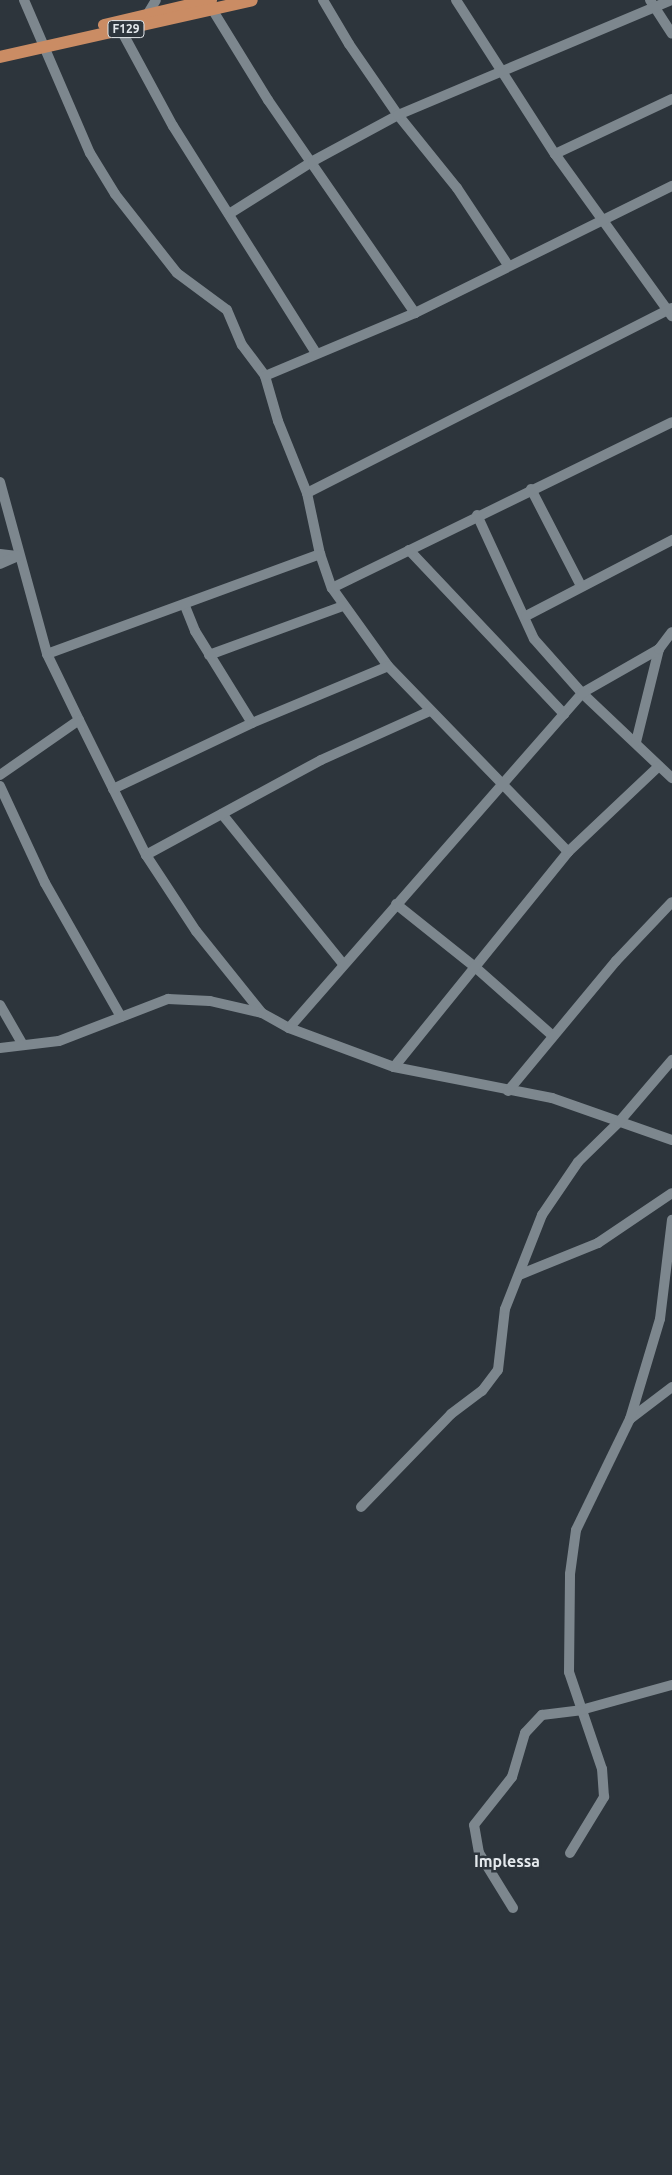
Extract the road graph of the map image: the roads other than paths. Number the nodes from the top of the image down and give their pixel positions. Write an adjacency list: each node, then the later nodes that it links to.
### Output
1 (24, 0): 12 (street)
2 (156, 0): 9 (street)
3 (252, 0): 8 (main road, F129)
4 (323, 0): 17 (street)
5 (456, 0): 15 (street)
6 (672, 0): 7 (street)
7 (652, 4): 11 (street); 15 (street)
8 (212, 5): 9 (main road, F129); 10 (main road, F129); 19 (street)
9 (147, 15): 12 (main road, F129)
10 (121, 30): 12 (main road, F129); 21 (street)
11 (672, 34)
12 (44, 43): 13 (main road, F129); 14 (main road, F129); 27 (street)
13 (0, 49)
14 (0, 57)
15 (500, 72): 17 (street); 18 (street)
16 (672, 99): 18 (street)
17 (398, 115): 19 (street); 23 (street)
18 (555, 154): 22 (street)
19 (313, 161): 21 (street); 25 (street)
20 (672, 186): 22 (street)
21 (229, 214): 26 (street)
22 (604, 221): 23 (street); 24 (street)
23 (508, 265): 25 (street)
24 (671, 311): 31 (street)
25 (416, 313): 26 (street)
26 (316, 353): 27 (street)
27 (266, 376): 31 (street)
28 (672, 422): 30 (street)
29 (0, 482): 37 (street)
30 (531, 489): 32 (street); 39 (street)
31 (306, 493): 36 (street)
32 (477, 515): 34 (street); 43 (street)
33 (672, 540): 39 (street)
34 (409, 550): 40 (street); 51 (street)
35 (0, 554): 37 (street)
36 (320, 554): 40 (street); 41 (street)
37 (18, 556): 38 (street); 46 (street)
38 (0, 564)
39 (581, 586): 43 (street)
40 (332, 588): 42 (street)
41 (185, 606): 46 (street); 47 (street)
42 (343, 606): 47 (street); 48 (street)
43 (526, 616): 49 (street)
44 (672, 632): 45 (street)
45 (659, 649): 49 (street); 54 (street)
46 (47, 654): 52 (street)
47 (209, 655): 53 (street)
48 (388, 666): 50 (street); 53 (street)
49 (582, 693): 51 (street); 54 (street)
50 (430, 711): 58 (street); 61 (street)
51 (564, 714): 58 (street)
52 (79, 720): 56 (street); 60 (street)
53 (252, 723): 60 (street)
54 (636, 742): 55 (street)
55 (659, 766): 57 (street); 62 (street)
56 (0, 776)
57 (672, 778)
58 (502, 782): 62 (street); 65 (street)
59 (0, 786): 70 (street)
60 (113, 789): 63 (street)
61 (222, 814): 63 (street); 66 (street)
62 (568, 852): 67 (street)
63 (146, 855): 69 (street)
64 (672, 902): 72 (street)
65 (396, 904): 66 (street); 67 (street)
66 (343, 964): 71 (street)
67 (475, 966): 72 (street); 76 (street)
68 (0, 1005): 73 (street)
69 (262, 1013): 70 (street); 71 (street)
70 (121, 1017): 73 (street)
71 (289, 1028): 76 (street)
72 (553, 1036): 77 (street)
73 (23, 1045): 74 (street)
74 (0, 1048)
75 (672, 1060): 78 (street)
76 (394, 1067): 77 (street)
77 (508, 1091): 78 (street)
78 (619, 1122): 79 (street); 82 (street)
79 (672, 1140)
80 (672, 1193): 82 (street)
81 (672, 1220): 84 (street)
82 (519, 1276): 85 (street)
83 (672, 1387): 84 (street)
84 (630, 1420): 87 (street)
85 (360, 1507)
86 (672, 1686): 87 (street)
87 (581, 1710): 88 (street); 89 (street)
88 (570, 1853)
89 (513, 1908)

